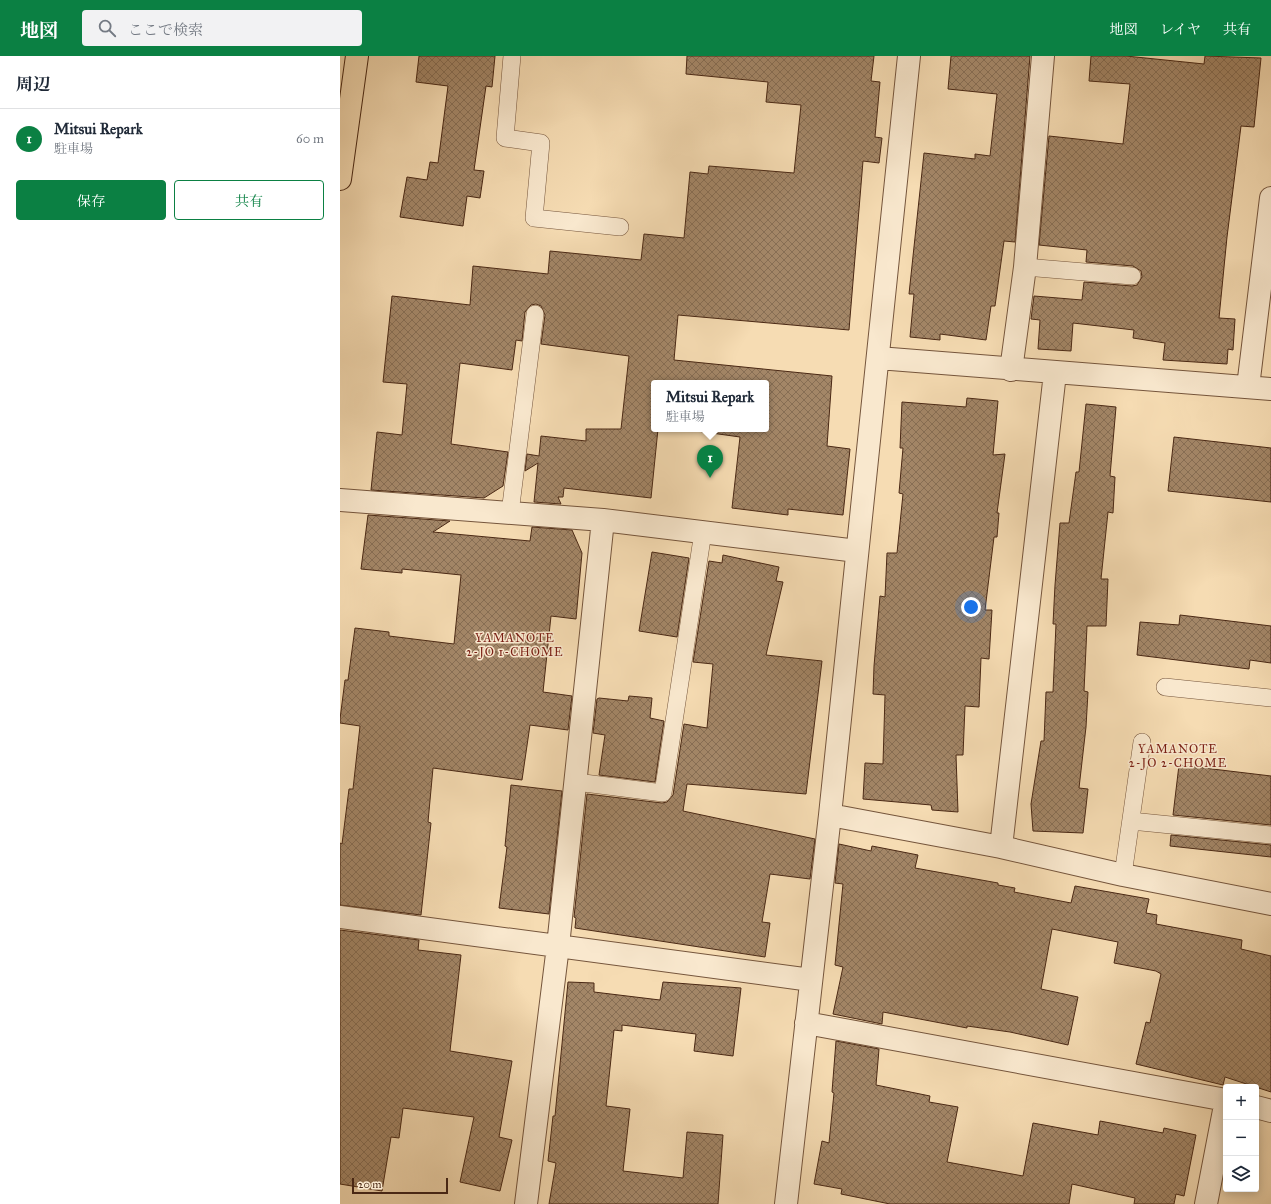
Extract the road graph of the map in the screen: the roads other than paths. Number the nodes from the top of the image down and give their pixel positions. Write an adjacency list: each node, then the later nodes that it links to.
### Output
1 (356, 56): 5 (main road)
2 (512, 56): 7 (lane)
3 (909, 56): 11 (street)
4 (1043, 56): 8 (street)
5 (340, 179)
6 (1271, 198): 14 (street)
7 (620, 227)
8 (1025, 267): 9 (lane); 12 (street)
9 (1132, 276)
10 (535, 314): 17 (lane)
11 (878, 358): 12 (street); 20 (street)
12 (1011, 370): 13 (street)
13 (1055, 373): 14 (street); 28 (street)
14 (1248, 387): 15 (street)
15 (1271, 389)
16 (340, 500): 17 (street)
17 (510, 513): 18 (street)
18 (604, 520): 19 (street); 24 (street)
19 (703, 532): 20 (street); 24 (lane)
20 (857, 551): 25 (street)
21 (1165, 687): 22 (lane)
22 (1271, 698)
23 (1142, 742): 26 (lane)
24 (576, 782): 32 (street)
25 (830, 815): 28 (street); 33 (street)
26 (1131, 821): 27 (lane); 29 (lane)
27 (1271, 835)
28 (1001, 847): 29 (street)
29 (1123, 875): 30 (street)
30 (1271, 904)
31 (340, 917): 32 (street)
32 (558, 946): 33 (street); 37 (street)
33 (811, 980): 34 (street)
34 (806, 1023): 38 (street); 39 (street)
35 (1259, 1108): 36 (street)
36 (1271, 1111)
37 (526, 1204)
38 (786, 1204)
39 (1206, 1204)

